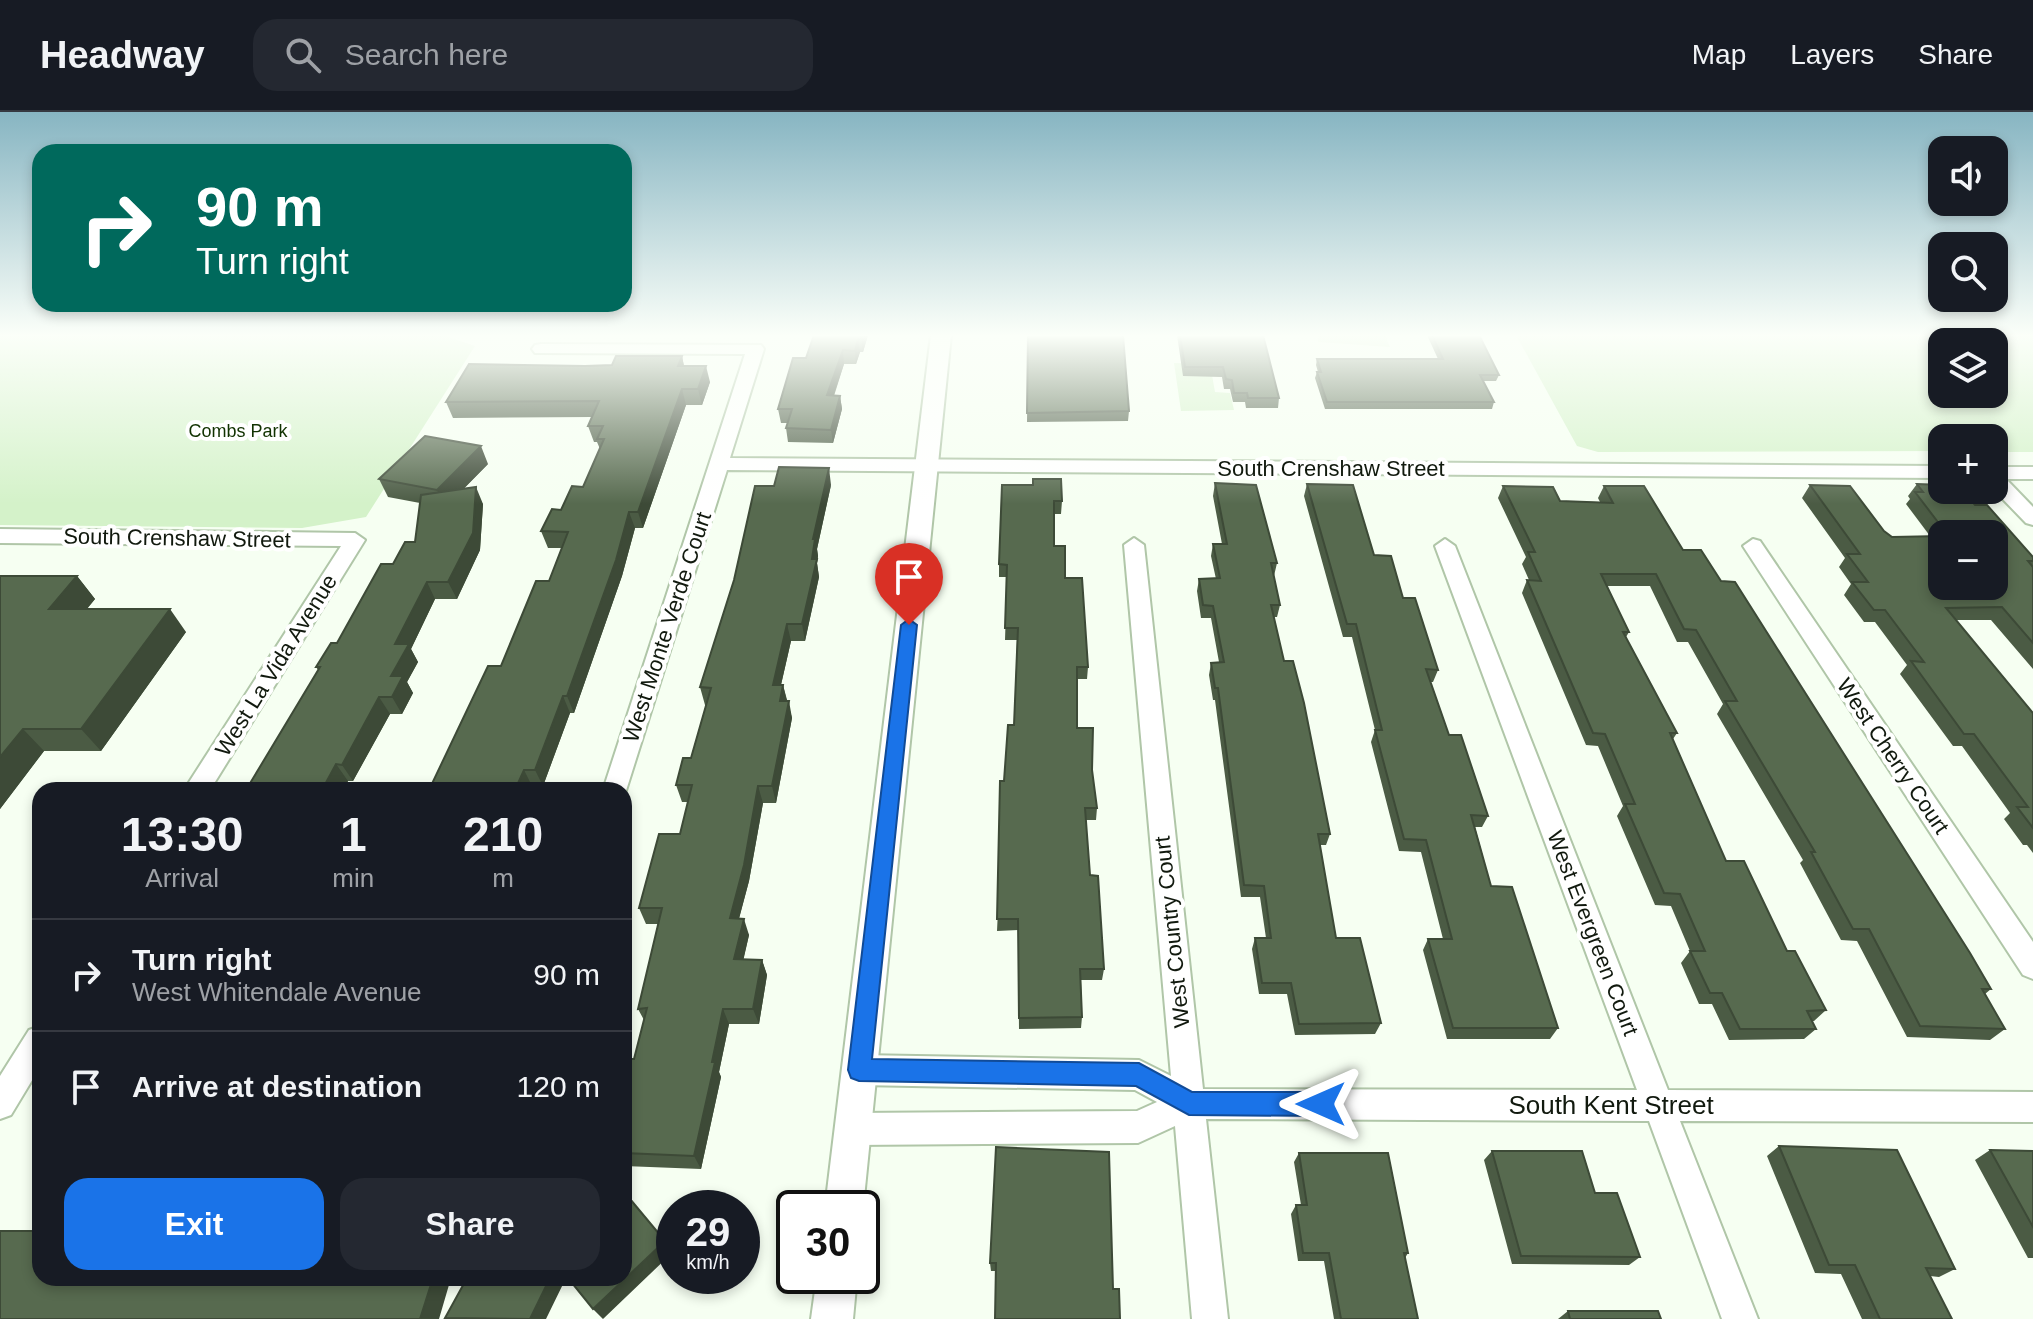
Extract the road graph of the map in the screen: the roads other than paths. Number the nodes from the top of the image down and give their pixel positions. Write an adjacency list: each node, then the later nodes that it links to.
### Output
1 (742, 391): 3 (street, West Monte Verde Court)
2 (935, 391): 4 (street)
3 (719, 464): 4 (street, South Crenshaw Street); 16 (street, West Monte Verde Court)
4 (927, 466): 5 (street, South Crenshaw Street); 19 (street)
5 (1928, 472)
6 (2033, 473): 7 (street)
7 (2008, 474)
8 (2008, 491): 9 (street)
9 (2033, 519)
10 (0, 536): 11 (street, South Crenshaw Street)
11 (355, 540): 15 (street, West La Vida Avenue)
12 (1134, 545): 21 (street, West Country Court)
13 (1445, 546): 22 (street, West Evergreen Court)
14 (1753, 546): 17 (street, West Cherry Court)
15 (202, 782)
16 (619, 782)
17 (2033, 966)
18 (32, 1053): 20 (street)
19 (859, 1070): 21 (street); 24 (street)
20 (0, 1104)
21 (1189, 1104): 22 (street, South Kent Street); 24 (street, South Kent Street); 28 (street, West Country Court)
22 (1658, 1104): 23 (street, South Kent Street); 29 (street, West Evergreen Court)
23 (2033, 1107)
24 (853, 1129): 25 (street)
25 (846, 1190)
26 (835, 1294): 27 (street)
27 (832, 1319)
28 (1210, 1319)
29 (1740, 1319)

